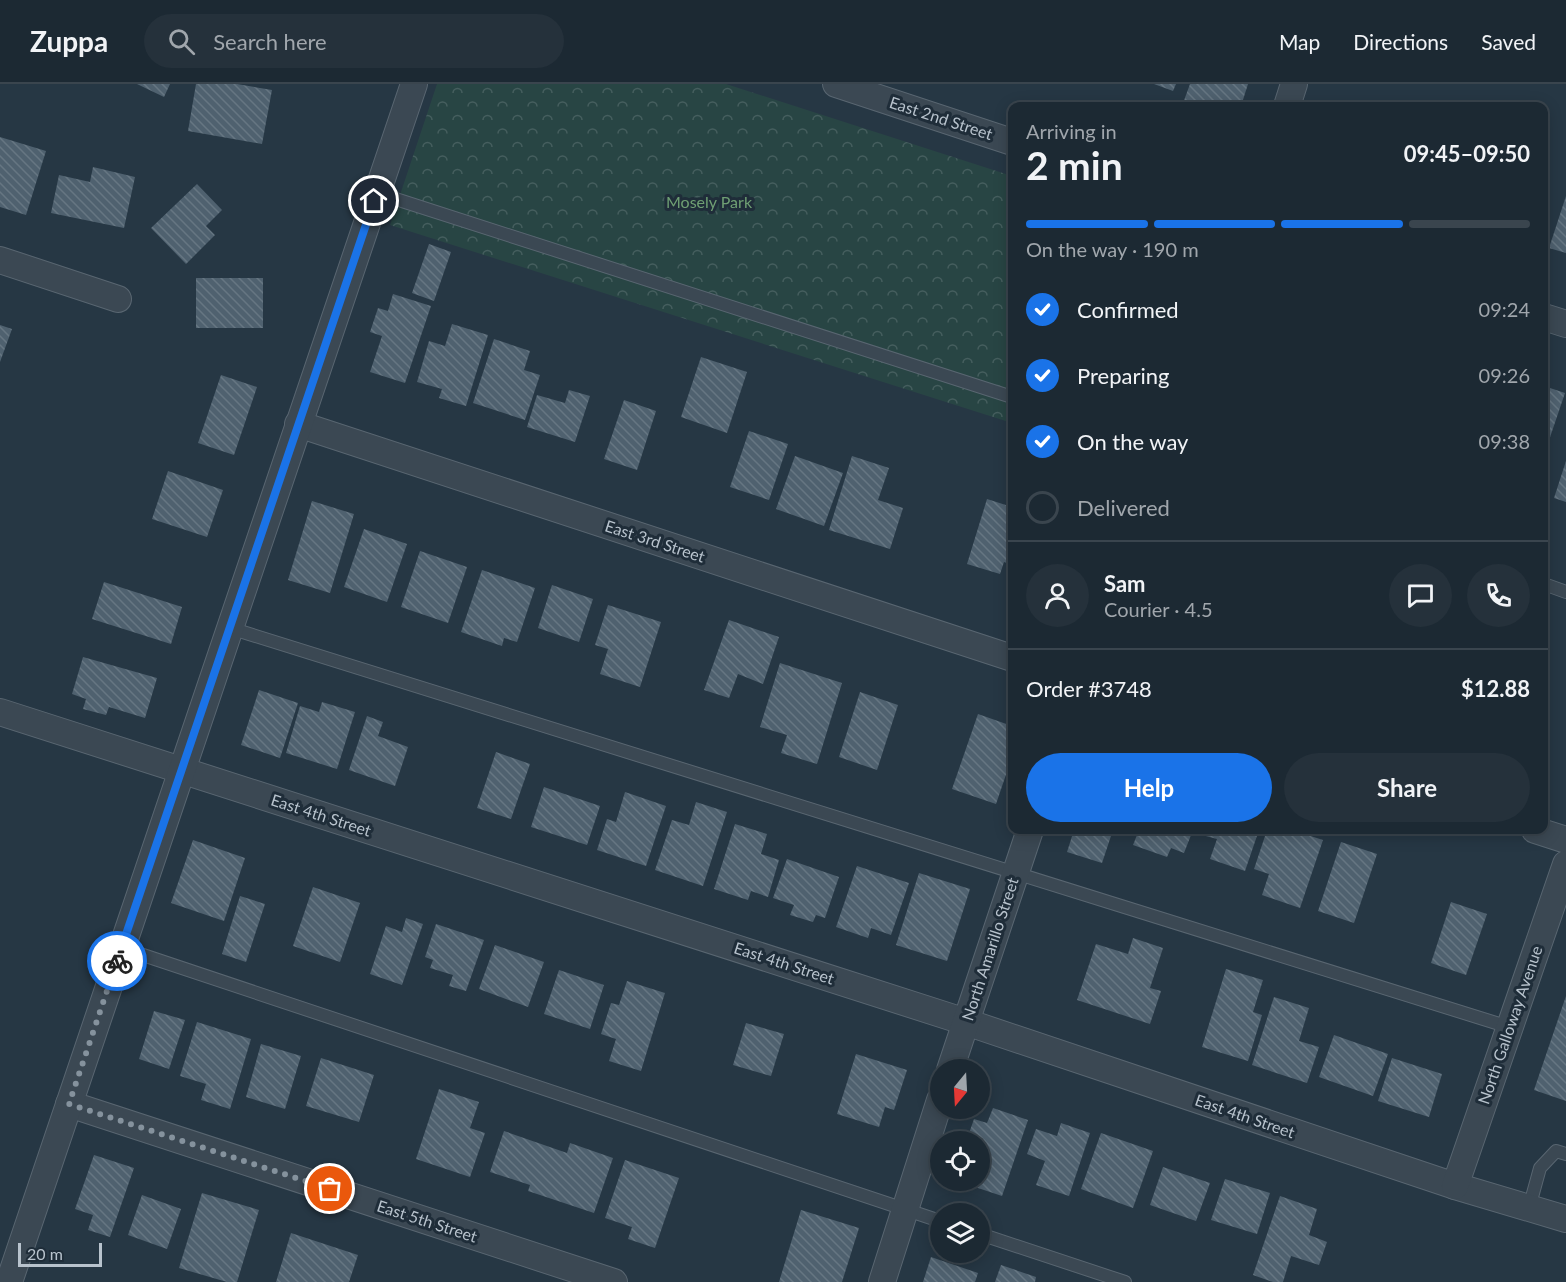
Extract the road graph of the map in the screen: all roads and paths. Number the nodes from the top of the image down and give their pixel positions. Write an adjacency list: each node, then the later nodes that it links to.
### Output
1 (414, 84): 6 (street)
2 (836, 84): 5 (street, East 2nd Street)
3 (1294, 84): 4 (street)
4 (1288, 102)
5 (1008, 141)
6 (377, 192): 11 (lane); 12 (street)
7 (0, 260): 8 (street)
8 (118, 299)
9 (1548, 318): 10 (street)
10 (1566, 324)
11 (1008, 396)
12 (298, 424): 15 (street); 16 (street, East 3rd Street)
13 (1548, 585): 14 (lane)
14 (1566, 592)
15 (230, 628): 18 (street); 23 (lane)
16 (1008, 657)
17 (0, 712): 18 (street, East 4th Street)
18 (182, 770): 24 (street); 25 (street, East 4th Street)
19 (1029, 834): 23 (street, North Amarillo Street)
20 (1547, 834): 21 (street)
21 (1566, 840)
22 (1566, 864): 26 (street, North Galloway Avenue)
23 (1015, 873): 25 (street, North Amarillo Street); 26 (lane)
24 (122, 948): 28 (street); 33 (lane)
25 (966, 1022): 27 (street, North Amarillo Street); 31 (street, East 4th Street)
26 (1509, 1028): 31 (street, North Galloway Avenue)
27 (954, 1059)
28 (69, 1104): 37 (street); 38 (street, East 5th Street)
29 (934, 1119): 33 (street)
30 (1566, 1154): 32 (lane)
31 (1455, 1186): 32 (street, East 4th Street)
32 (1529, 1208): 35 (street, East 4th Street)
33 (905, 1210): 34 (lane); 39 (street)
34 (930, 1218)
35 (1566, 1219)
36 (990, 1237): 40 (lane)
37 (10, 1278)
38 (614, 1282)
39 (882, 1282)
40 (1125, 1282)

